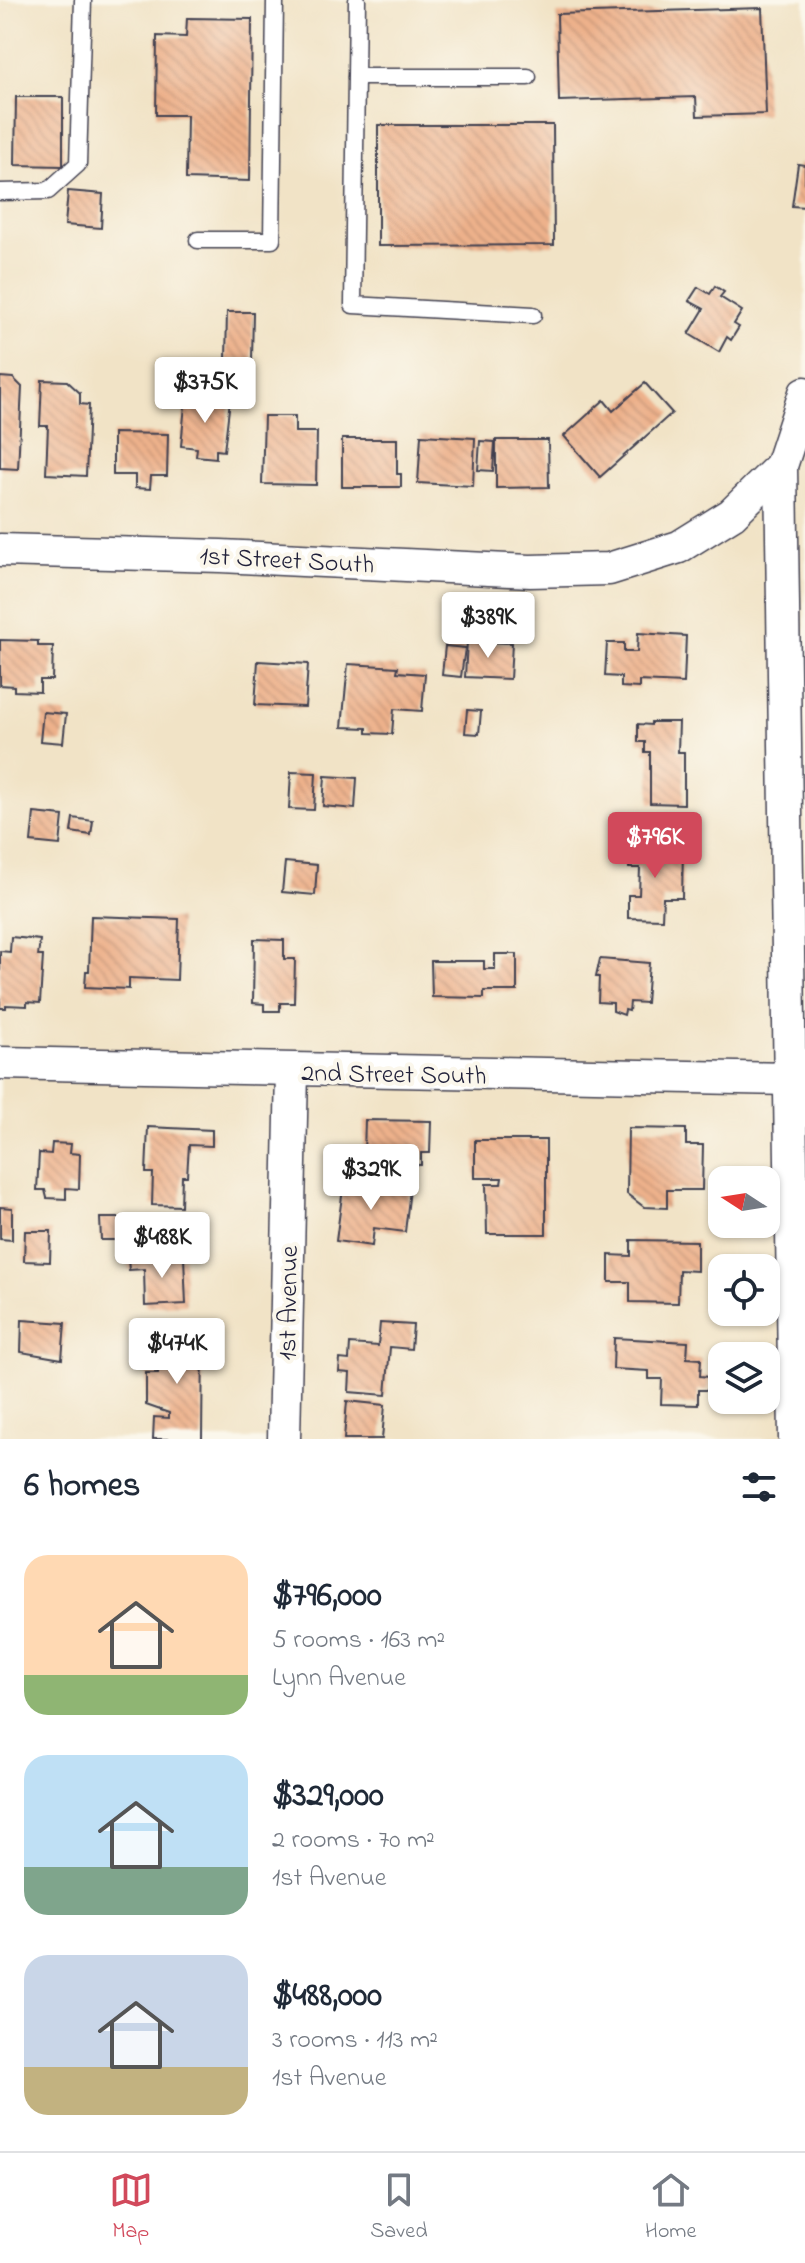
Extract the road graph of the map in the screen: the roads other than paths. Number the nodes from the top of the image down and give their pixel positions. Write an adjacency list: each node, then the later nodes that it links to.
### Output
1 (83, 0): 6 (lane)
2 (275, 0): 7 (lane)
3 (357, 0): 4 (lane)
4 (356, 77): 5 (lane); 8 (lane)
5 (528, 77)
6 (0, 192)
7 (198, 240)
8 (533, 315)
9 (805, 393): 10 (street)
10 (781, 466): 11 (street, 1st Street South); 14 (street)
11 (0, 550)
12 (0, 1063): 13 (street, 2nd Street South)
13 (292, 1071): 14 (street, 2nd Street South); 15 (street, 1st Avenue)
14 (789, 1079): 16 (street)
15 (284, 1439)
16 (795, 1439)

